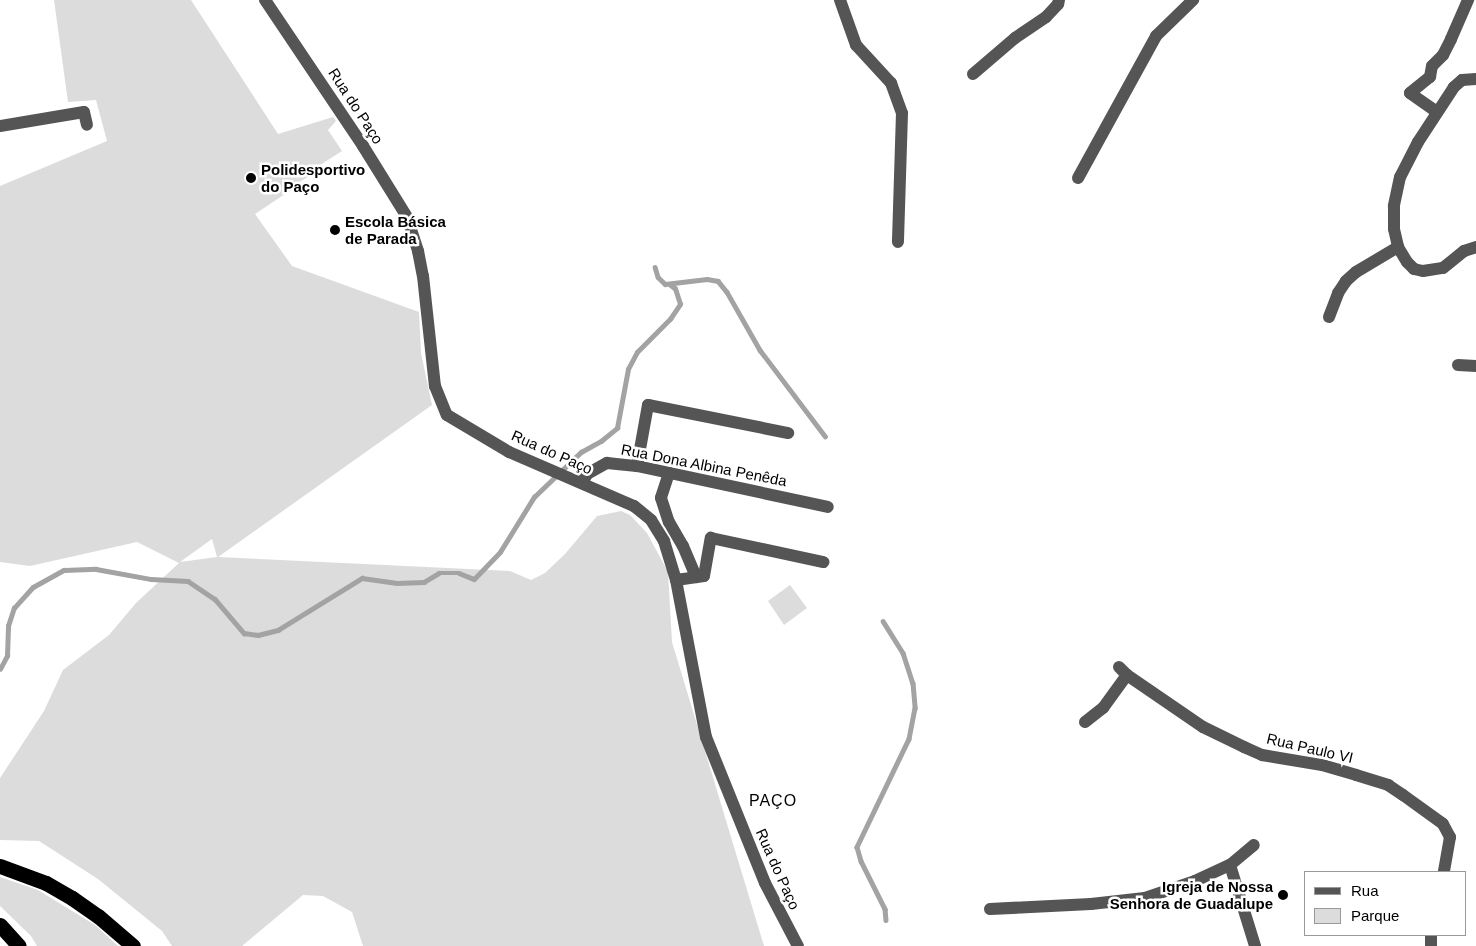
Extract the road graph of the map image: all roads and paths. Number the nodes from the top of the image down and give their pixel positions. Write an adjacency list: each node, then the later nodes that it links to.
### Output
1 (265, 0): 21 (street, Rua do Paço)
2 (840, 0): 12 (street)
3 (1059, 0): 6 (street)
4 (1193, 0): 11 (street)
5 (1468, 0): 8 (street)
6 (973, 74)
7 (1476, 79): 8 (street)
8 (1437, 112): 14 (street)
9 (87, 125): 10 (street)
10 (0, 126)
11 (1078, 178)
12 (898, 242)
13 (1476, 246): 14 (street)
14 (1398, 247): 15 (street)
15 (1328, 317)
16 (1458, 365): 17 (street)
17 (1476, 366)
18 (788, 433): 19 (street)
19 (637, 466): 20 (street, Rua Dona Albina Penêda); 21 (street, Rua Dona Albina Penêda)
20 (669, 473): 22 (street, Rua Dona Albina Penêda); 24 (street)
21 (582, 483): 25 (street, Rua do Paço)
22 (828, 507)
23 (823, 562): 24 (street)
24 (696, 577): 25 (street)
25 (676, 580): 35 (street, Rua do Paço)
26 (1085, 722): 30 (street, Rua Paulo VI)
27 (1254, 845): 28 (street)
28 (1230, 865): 31 (street); 36 (street)
29 (0, 866): 34 (highway)
30 (1444, 871)
31 (990, 909)
32 (0, 925): 33 (highway)
33 (19, 946)
34 (133, 946)
35 (798, 946)
36 (1255, 946)

